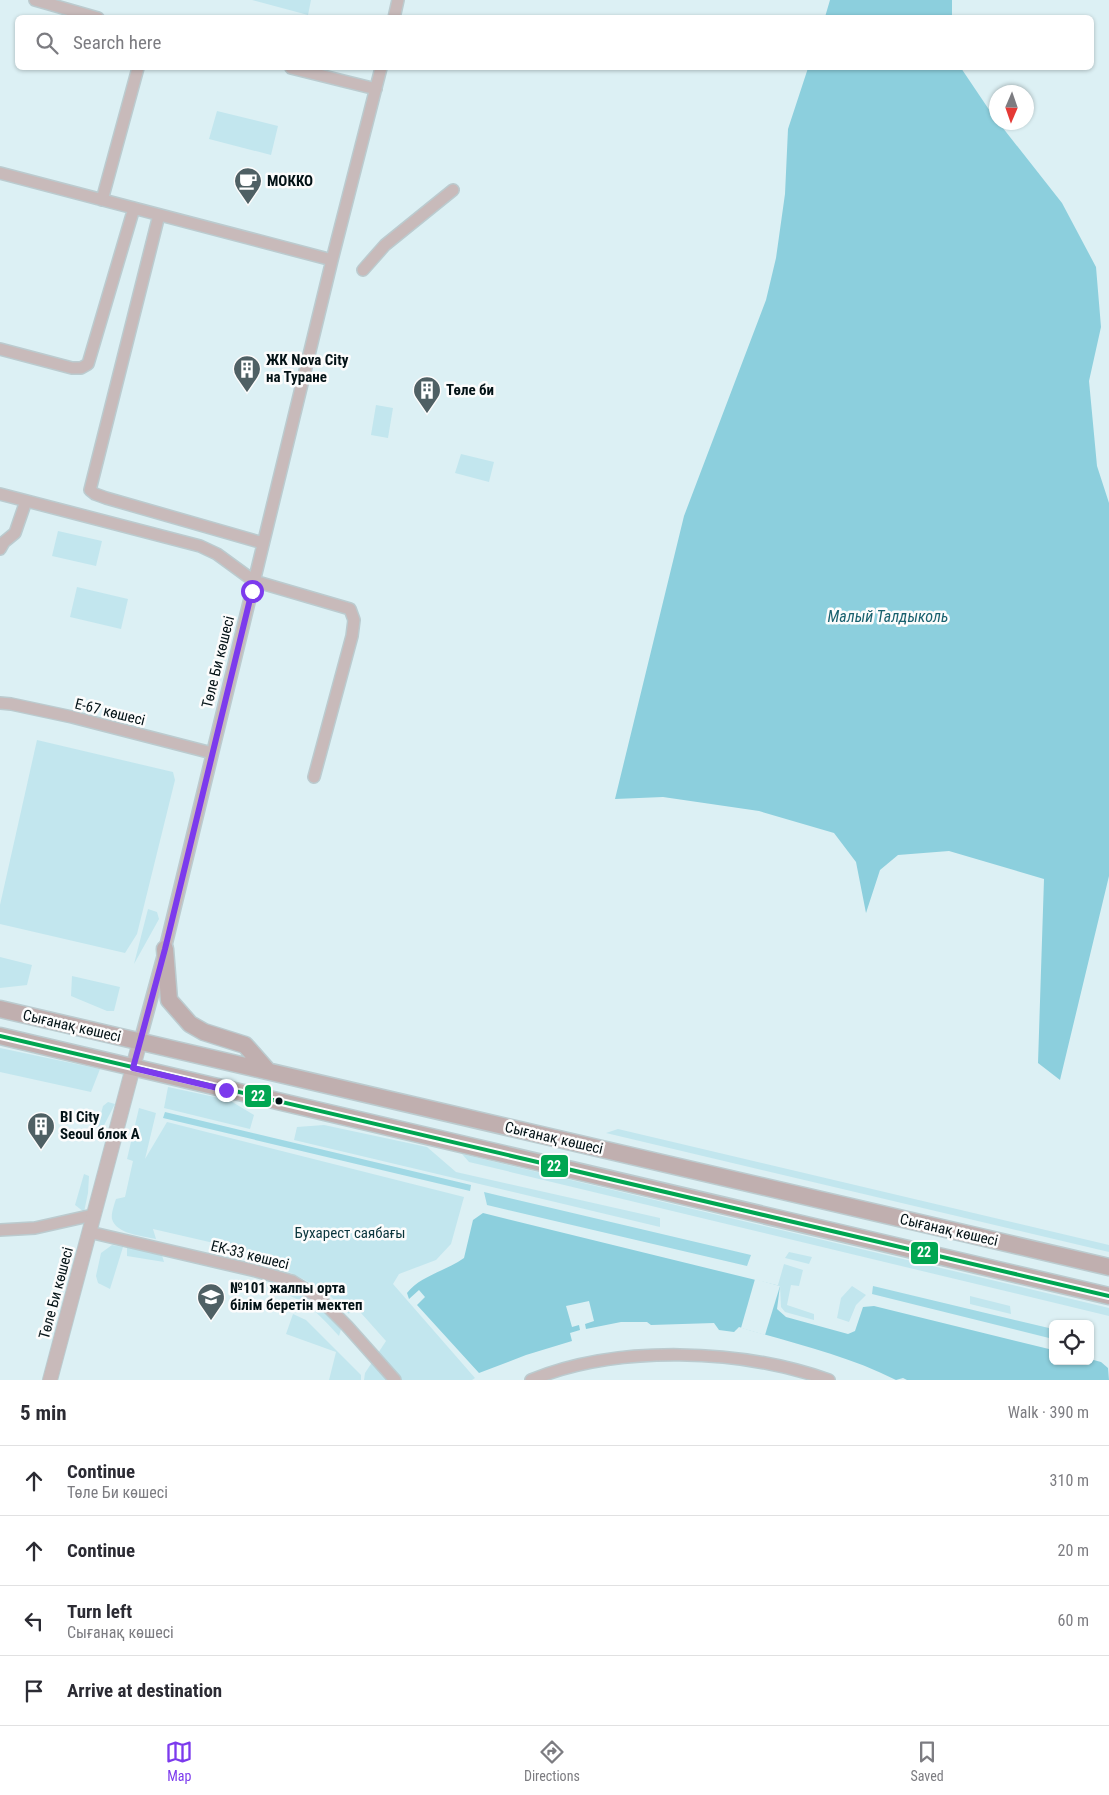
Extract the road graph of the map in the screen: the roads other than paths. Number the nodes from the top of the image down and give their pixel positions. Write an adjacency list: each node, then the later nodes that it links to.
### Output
1 (35, 0): 3 (street)
2 (398, 0): 4 (street)
3 (88, 15)
4 (395, 15)
5 (137, 70): 11 (street)
6 (299, 70): 8 (street)
7 (381, 70): 8 (street, Төле Би көшесі)
8 (376, 89): 14 (street, Төле Би көшесі)
9 (0, 173): 11 (street)
10 (453, 190): 15 (street)
11 (102, 200): 12 (street)
12 (134, 208): 13 (street); 16 (street)
13 (159, 215): 14 (street); 19 (street)
14 (332, 260): 19 (street, Төле Би көшесі)
15 (363, 270)
16 (0, 349)
17 (0, 494): 18 (street)
18 (26, 501): 20 (street); 21 (street)
19 (263, 543): 21 (street, Төле Би көшесі)
20 (0, 549)
21 (254, 581): 23 (street, Төле Би көшесі); 24 (street)
22 (0, 703): 23 (street, Е-67 көшесі)
23 (212, 753): 25 (street, Төле Би көшесі)
24 (314, 777)
25 (165, 949): 28 (street, Төле Би көшесі); 30 (main road)
26 (0, 1009): 28 (main road, Сығанақ көшесі)
27 (0, 1036): 29 (main road, Сығанақ көшесі)
28 (140, 1041): 29 (street, Төле Би көшесі); 30 (main road, Сығанақ көшесі)
29 (133, 1068): 31 (street, Төле Би көшесі); 35 (main road, Сығанақ көшесі)
30 (268, 1071): 34 (main road, Сығанақ көшесі)
31 (95, 1209): 32 (street); 33 (street, Төле Би көшесі)
32 (0, 1230)
33 (89, 1232): 36 (street, Төле Би көшесі); 37 (street, ЕК-33 көшесі)
34 (1109, 1267)
35 (1109, 1296)
36 (50, 1380)
37 (395, 1380)
38 (531, 1380): 39 (street)
39 (829, 1380)

